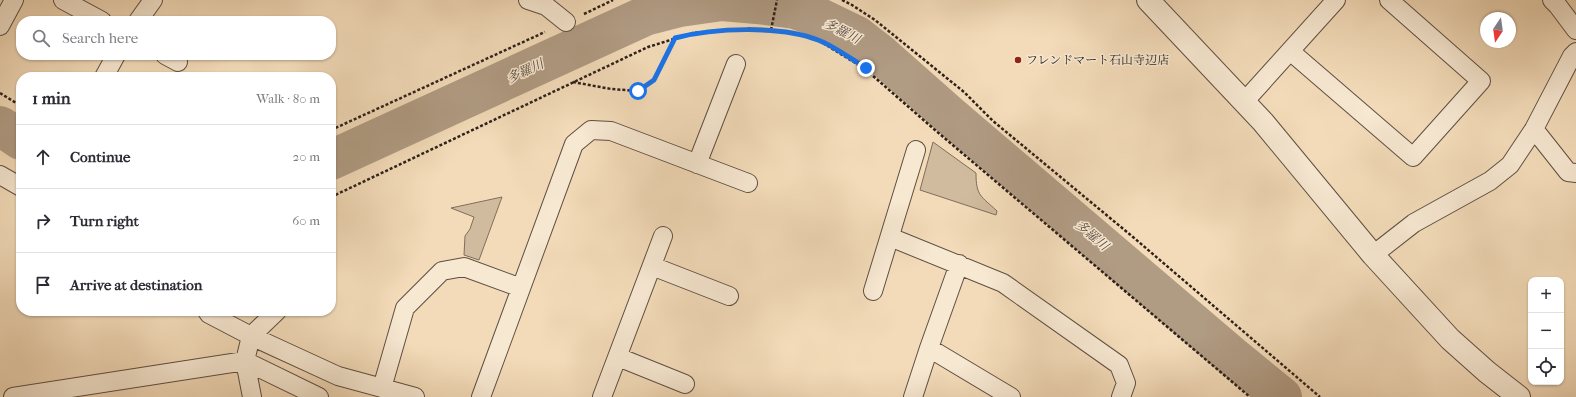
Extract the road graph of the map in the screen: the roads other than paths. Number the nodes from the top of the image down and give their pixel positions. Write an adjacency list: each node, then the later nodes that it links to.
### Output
1 (14, 0): 12 (street)
2 (63, 0): 9 (street)
3 (153, 0): 10 (street)
4 (528, 0): 11 (street)
5 (1148, 0): 19 (street)
6 (1336, 0): 14 (street)
7 (1389, 0): 14 (street)
8 (1552, 0): 13 (street)
9 (93, 16)
10 (142, 16)
11 (566, 22)
12 (0, 26)
13 (1576, 30)
14 (1290, 51): 19 (street)
15 (1576, 52): 20 (street)
16 (113, 60): 18 (street)
17 (736, 64): 22 (street)
18 (107, 72)
19 (1244, 102): 29 (street)
20 (1534, 129): 23 (street); 29 (street)
21 (916, 150): 28 (street)
22 (697, 164): 25 (street); 32 (street)
23 (1576, 173)
24 (0, 175): 26 (street)
25 (748, 183)
26 (16, 184)
27 (663, 236): 31 (street)
28 (890, 237): 30 (street); 33 (street)
29 (1373, 255): 52 (street)
30 (959, 264): 38 (street); 51 (street)
31 (652, 266): 34 (street); 39 (street)
32 (521, 288): 42 (street); 47 (street)
33 (873, 291)
34 (728, 296)
35 (213, 316): 37 (street)
36 (272, 316): 37 (street)
37 (251, 336): 40 (street); 42 (street)
38 (929, 348): 49 (street); 50 (street)
39 (618, 357): 41 (street); 48 (street)
40 (245, 361): 43 (street); 44 (street); 45 (street)
41 (685, 384)
42 (382, 388): 46 (street)
43 (13, 397)
44 (252, 397)
45 (318, 397)
46 (415, 397)
47 (480, 397)
48 (602, 397)
49 (913, 397)
50 (1011, 397)
51 (1121, 397)
52 (1520, 397)

